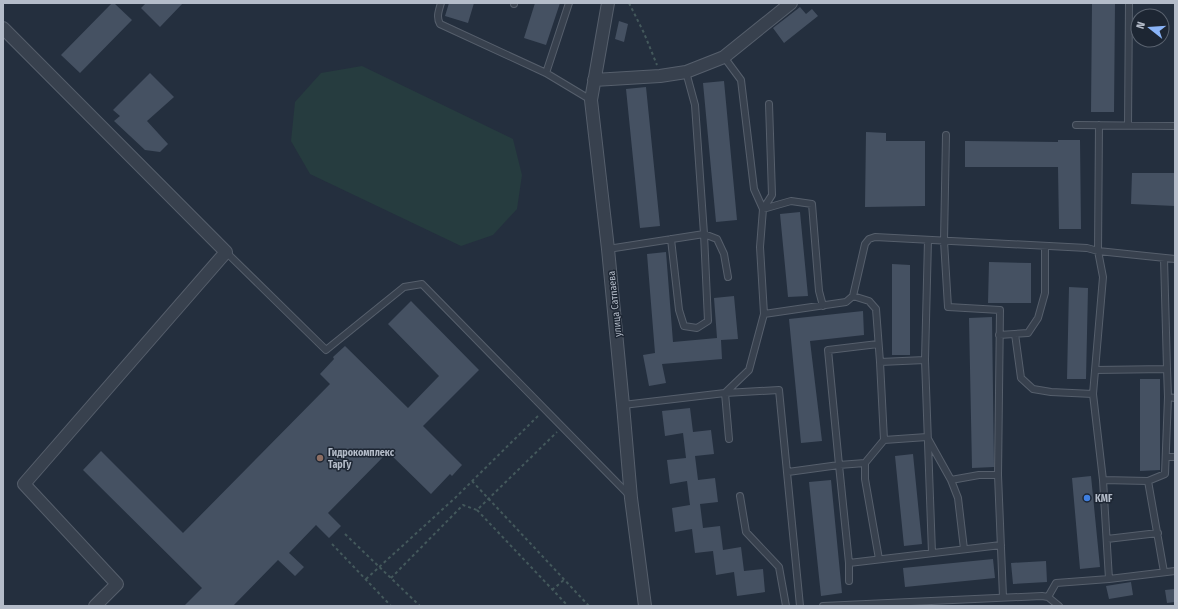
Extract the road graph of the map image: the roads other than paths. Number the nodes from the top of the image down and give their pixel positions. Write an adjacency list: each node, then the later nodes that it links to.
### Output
1 (441, 3): 9 (lane)
2 (570, 3): 9 (lane)
3 (608, 3): 10 (street, улица Сатпаева)
4 (791, 3): 7 (street)
5 (1129, 3): 15 (lane)
6 (3, 28): 26 (street)
7 (724, 57): 8 (street); 18 (lane)
8 (686, 72): 10 (street); 19 (lane)
9 (546, 73): 11 (lane)
10 (594, 80): 11 (street, улица Сатпаева)
11 (591, 100): 24 (street, улица Сатпаева)
12 (769, 104): 18 (lane)
13 (1076, 125): 14 (lane)
14 (1098, 125): 15 (lane); 25 (lane)
15 (1128, 125): 16 (lane)
16 (1175, 126)
17 (946, 135): 22 (lane)
18 (763, 209): 31 (lane); 32 (lane)
19 (704, 234): 20 (lane); 20 (lane); 29 (lane)
20 (671, 240): 24 (lane)
21 (928, 240): 22 (lane); 30 (lane); 36 (lane)
22 (944, 241): 23 (lane); 34 (lane)
23 (1045, 246): 25 (lane); 33 (lane)
24 (608, 249): 44 (street, улица Сатпаева)
25 (1098, 251): 27 (lane); 39 (lane)
26 (226, 252): 58 (lane); 72 (street)
27 (1164, 258): 28 (lane); 38 (lane)
28 (1175, 260)
29 (728, 277)
30 (853, 296): 31 (lane); 35 (lane)
31 (823, 306): 32 (lane)
32 (764, 314): 40 (lane)
33 (1015, 334): 34 (lane); 41 (lane)
34 (999, 335): 53 (lane)
35 (878, 344): 37 (lane); 51 (lane)
36 (925, 360): 37 (lane); 45 (lane)
37 (880, 362): 47 (lane)
38 (1167, 369): 39 (lane); 42 (lane)
39 (1095, 370): 41 (lane)
40 (725, 393): 44 (lane); 46 (lane); 52 (lane)
41 (1093, 394): 55 (lane)
42 (1168, 396): 43 (lane); 48 (lane)
43 (1175, 398)
44 (623, 405): 58 (street, улица Сатпаева)
45 (927, 438): 47 (lane); 54 (lane); 63 (lane)
46 (728, 439)
47 (884, 440): 50 (lane)
48 (1166, 457): 49 (lane); 56 (lane)
49 (1175, 457)
50 (865, 463): 51 (lane); 64 (lane)
51 (839, 465): 52 (lane); 65 (lane)
52 (788, 472): 75 (lane)
53 (998, 475): 54 (lane); 61 (lane)
54 (951, 480): 62 (lane)
55 (1103, 480): 56 (lane); 60 (lane)
56 (1148, 481): 59 (lane)
57 (740, 496): 74 (lane)
58 (631, 498): 73 (street, улица Сатпаева)
59 (1158, 533): 60 (lane); 67 (lane)
60 (1107, 539): 68 (lane)
61 (1001, 545): 62 (lane); 71 (lane)
62 (964, 549): 63 (lane)
63 (932, 553): 64 (lane)
64 (879, 559): 65 (lane)
65 (849, 563): 69 (lane)
66 (1175, 571): 67 (lane)
67 (1164, 572): 68 (lane)
68 (1110, 579): 70 (lane)
69 (849, 582)
70 (1048, 597): 71 (lane); 77 (lane)
71 (1003, 598): 76 (lane)
72 (95, 606)
73 (645, 606)
74 (786, 606)
75 (800, 606)
76 (822, 606)
77 (1060, 606)

